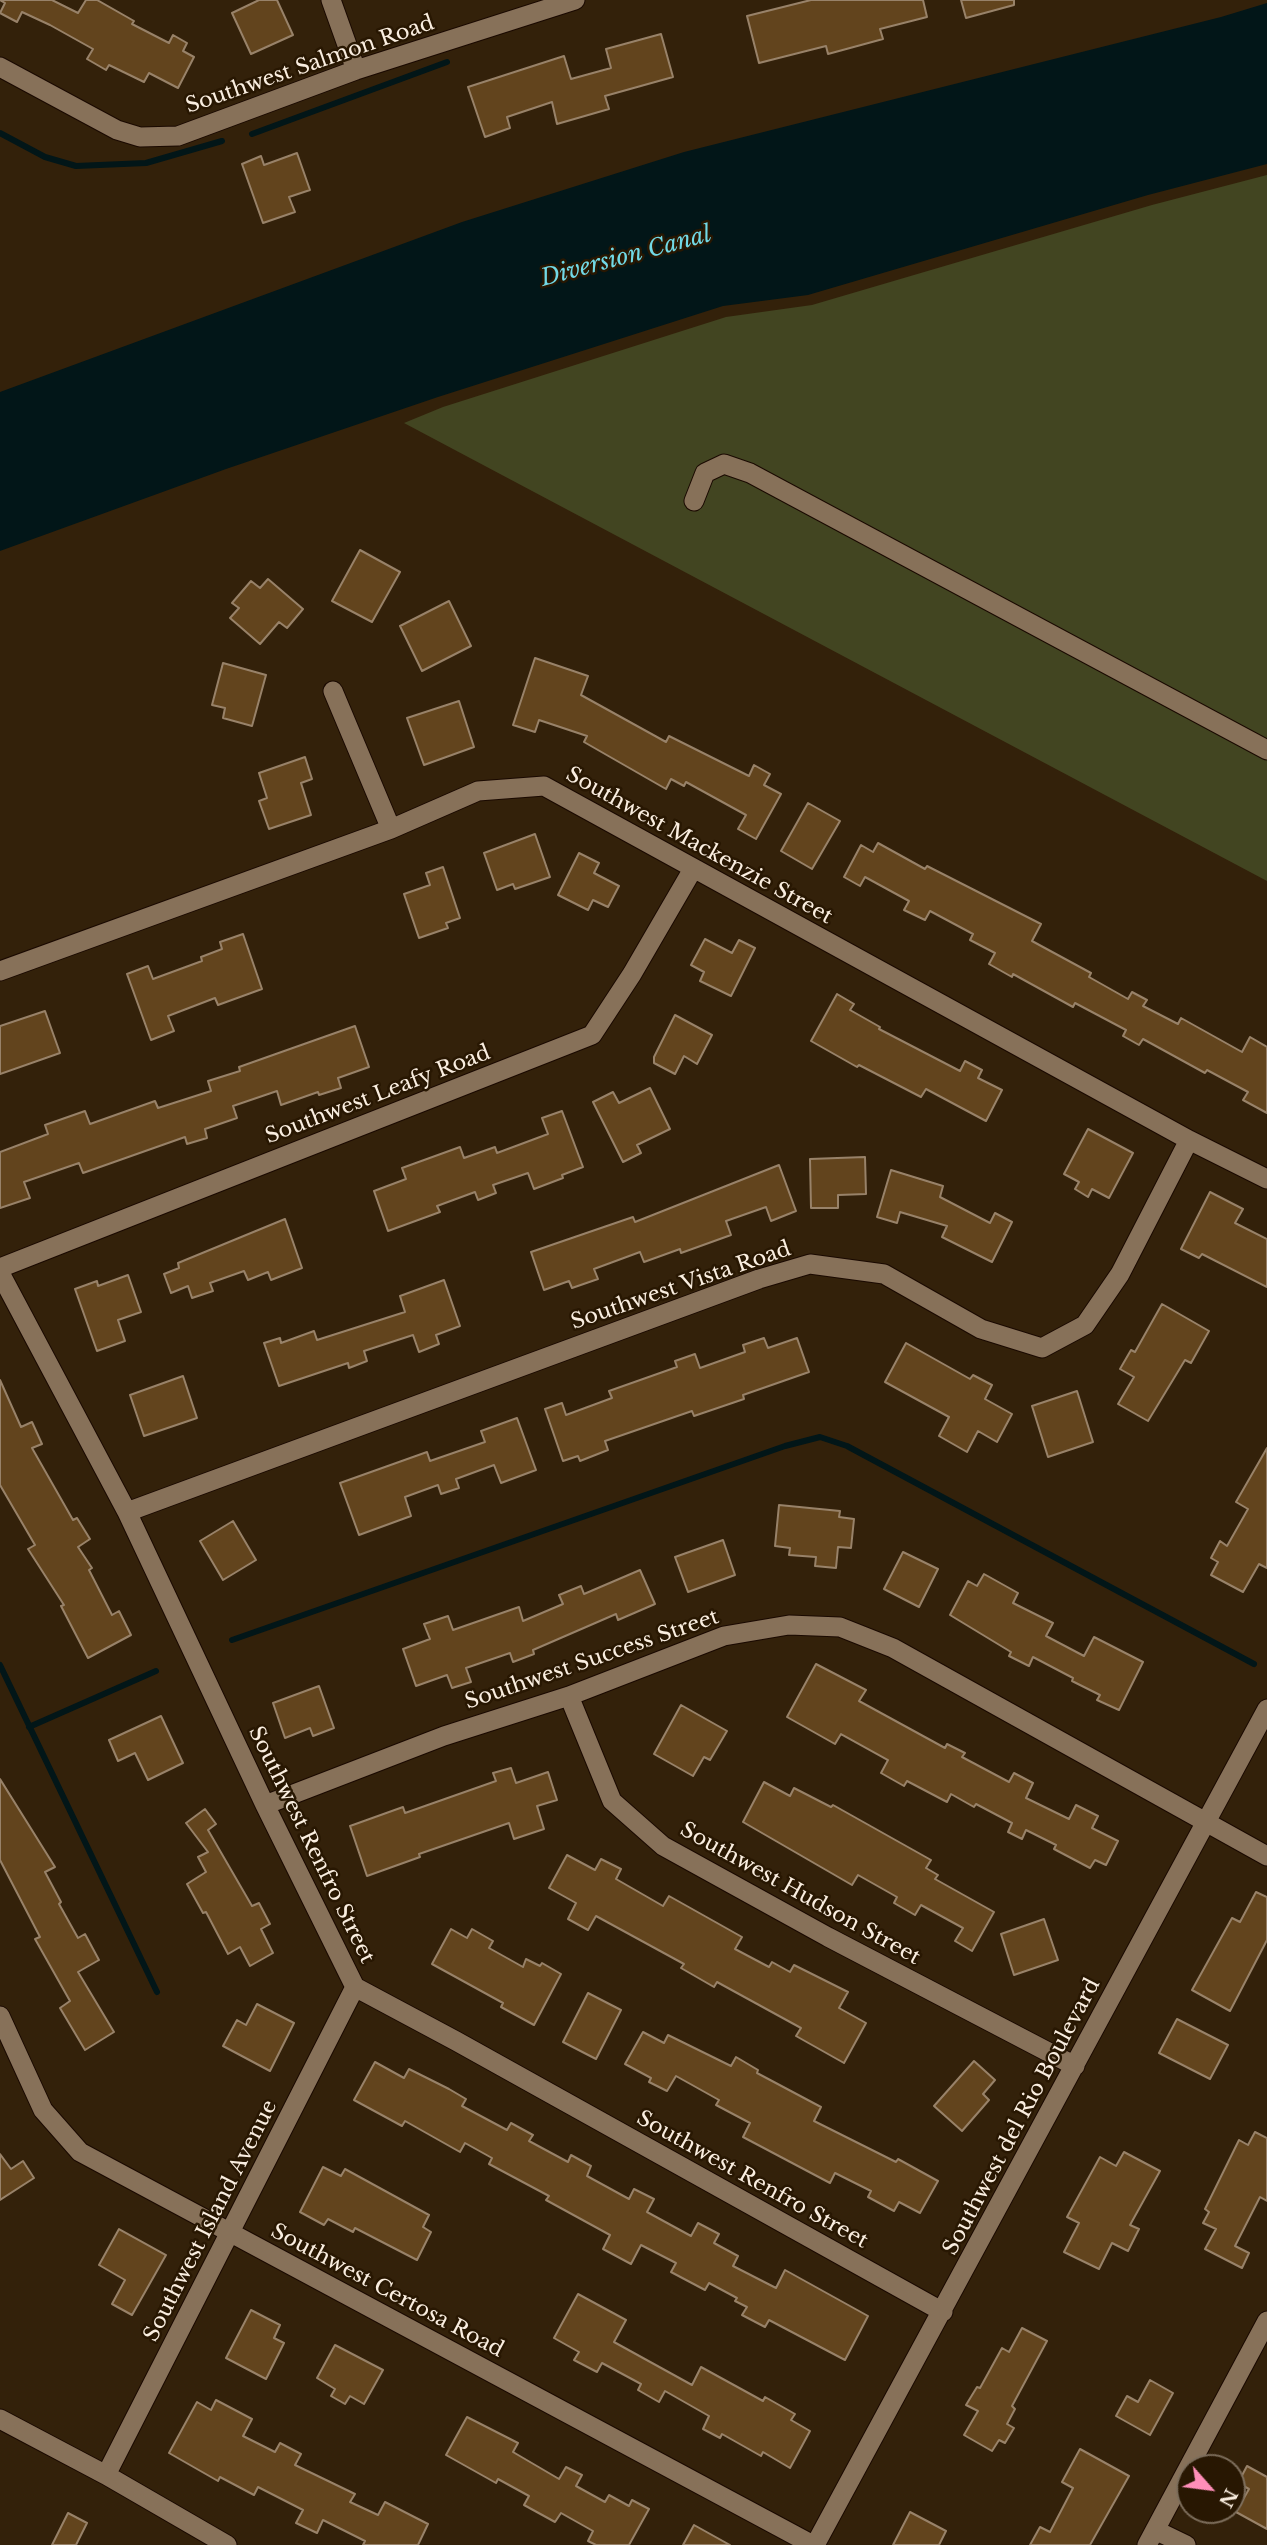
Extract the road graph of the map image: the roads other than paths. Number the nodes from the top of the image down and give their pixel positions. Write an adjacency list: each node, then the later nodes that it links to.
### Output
1 (331, 0): 4 (street)
2 (575, 0): 4 (street, Southwest Salmon Road)
3 (0, 66): 4 (street, Southwest Salmon Road)
4 (356, 70)
5 (694, 501): 7 (street)
6 (332, 691): 8 (street)
7 (1267, 750)
8 (391, 829): 9 (street, Southwest Mackenzie Street); 10 (street, Southwest Mackenzie Street)
9 (693, 869): 11 (street, Southwest Mackenzie Street); 13 (street, Southwest Leafy Road)
10 (0, 971)
11 (1189, 1140): 12 (street, Southwest Mackenzie Street); 14 (street, Southwest Vista Road)
12 (1267, 1179)
13 (0, 1270): 14 (street, Southwest Renfro Street)
14 (127, 1512): 17 (street, Southwest Renfro Street)
15 (569, 1696): 17 (street, Southwest Success Street); 18 (street, Southwest Success Street); 22 (street, Southwest Hudson Street)
16 (1267, 1709): 18 (street, Southwest del Rio Boulevard)
17 (265, 1805): 20 (street, Southwest Renfro Street)
18 (1205, 1822): 19 (street, Southwest Success Street); 22 (street, Southwest del Rio Boulevard)
19 (1267, 1856)
20 (355, 1987): 23 (street, Southwest Island Avenue); 24 (street, Southwest Renfro Street)
21 (0, 2016): 23 (street, Southwest Certosa Road)
22 (1075, 2066): 24 (street, Southwest del Rio Boulevard)
23 (231, 2234): 27 (street, Southwest Island Avenue); 30 (street, Southwest Certosa Road)
24 (943, 2312): 30 (street, Southwest del Rio Boulevard)
25 (1267, 2321): 28 (street)
26 (0, 2419): 27 (street)
27 (106, 2475): 29 (street)
28 (1151, 2537): 31 (street)
29 (228, 2545)
30 (814, 2545)
31 (1186, 2545)

